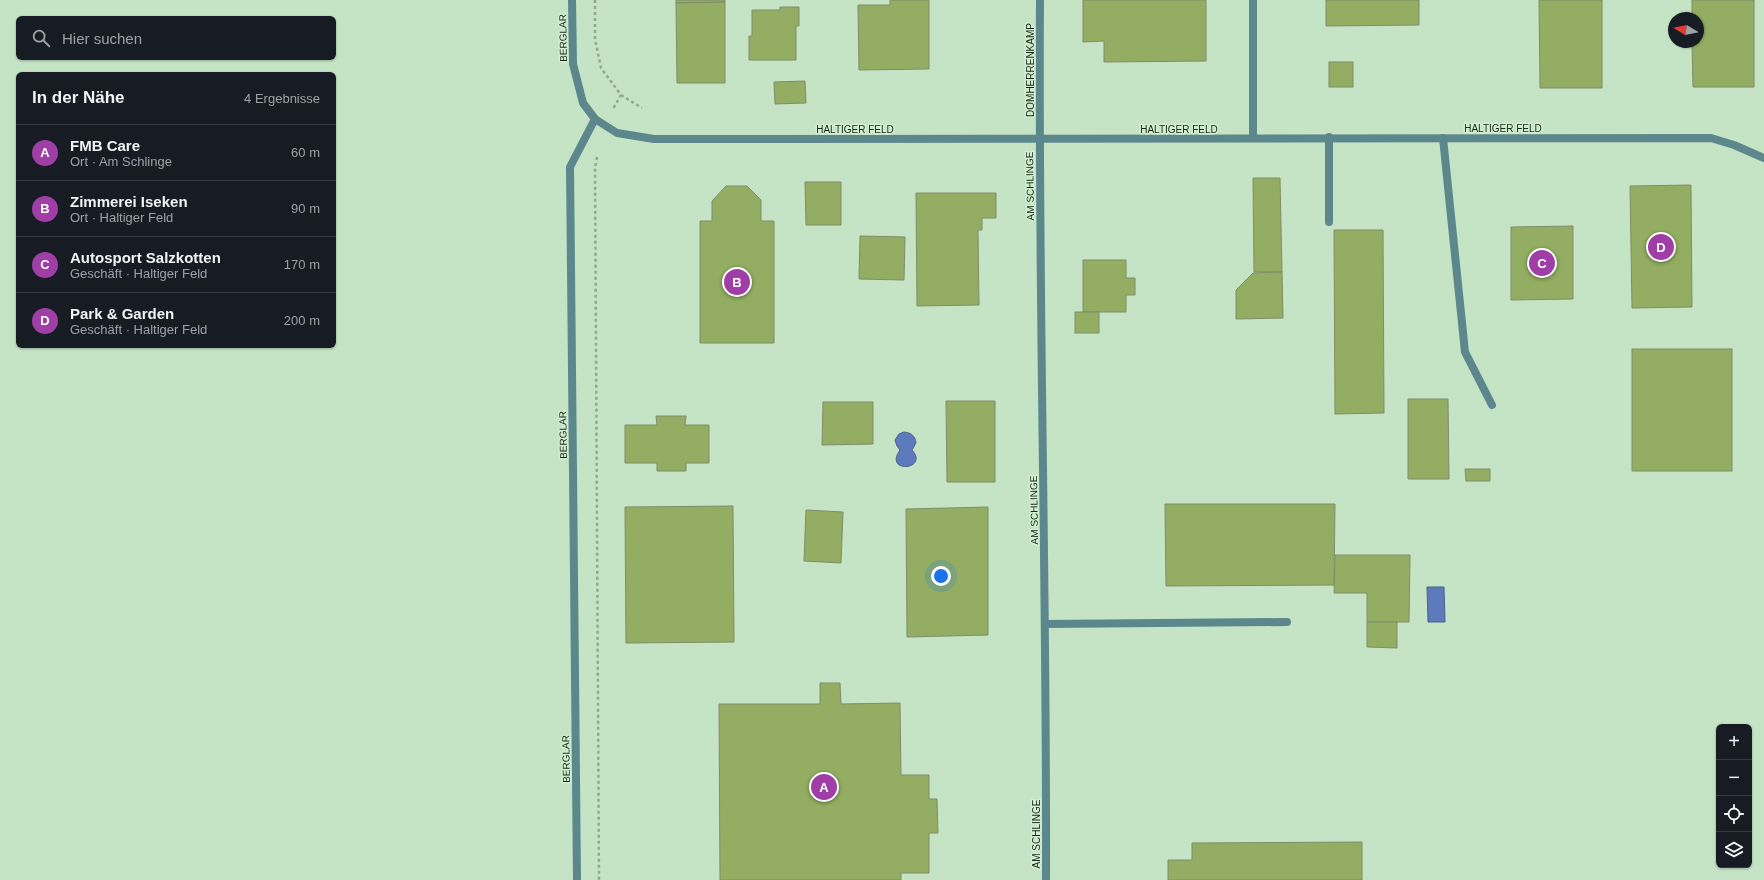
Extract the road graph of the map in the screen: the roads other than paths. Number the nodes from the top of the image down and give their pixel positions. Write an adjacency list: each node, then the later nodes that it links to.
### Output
1 (572, 0): 4 (street, BERGLAR)
2 (1040, 0): 8 (street, DOMHERRENKAMP)
3 (1253, 0): 6 (street)
4 (595, 119): 8 (street, HALTIGER FELD); 14 (street, BERGLAR)
5 (1329, 137): 6 (street, HALTIGER FELD); 7 (street, HALTIGER FELD); 10 (street)
6 (1253, 138): 8 (street, HALTIGER FELD)
7 (1443, 138): 9 (street, HALTIGER FELD); 11 (street)
8 (1039, 140): 13 (street, AM SCHLINGE)
9 (1764, 158)
10 (1329, 222)
11 (1492, 405)
12 (1286, 622): 13 (street)
13 (1046, 624): 15 (street, AM SCHLINGE)
14 (577, 880)
15 (1046, 880)

